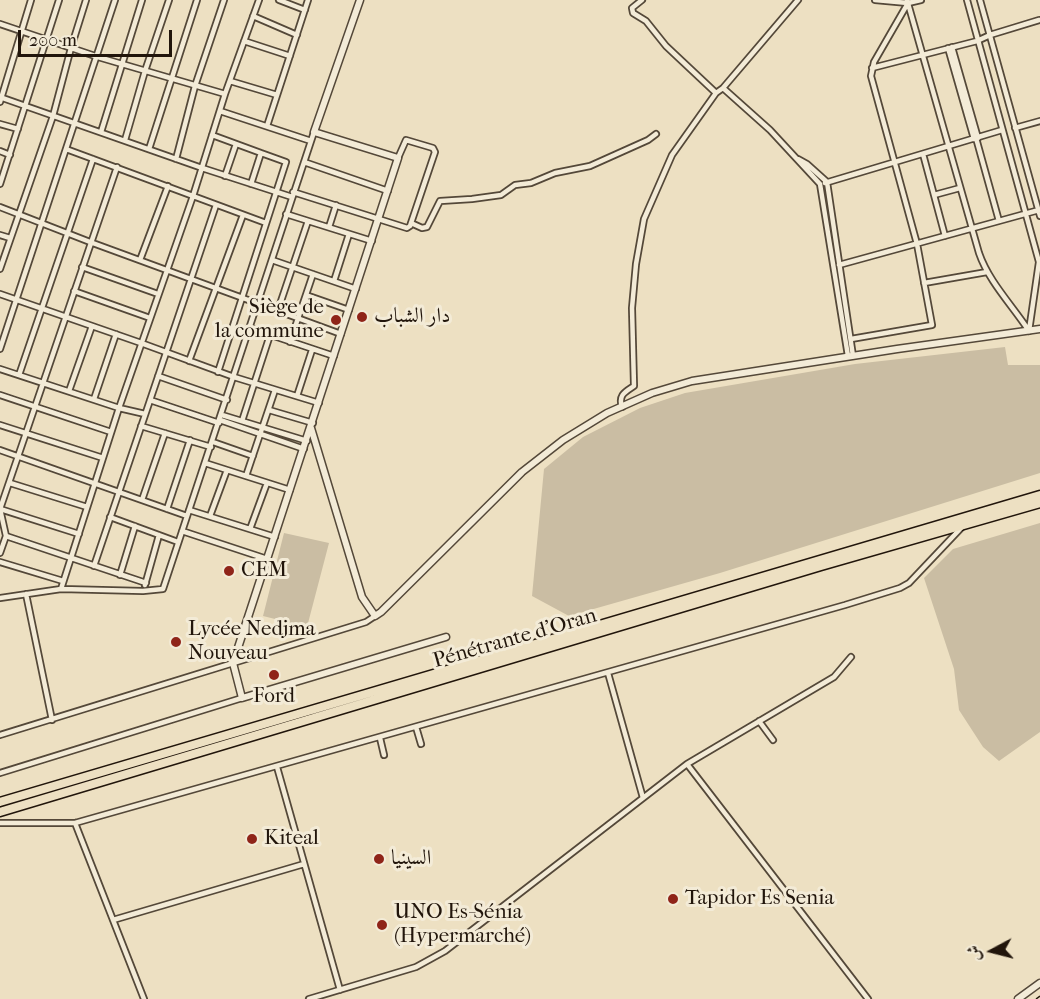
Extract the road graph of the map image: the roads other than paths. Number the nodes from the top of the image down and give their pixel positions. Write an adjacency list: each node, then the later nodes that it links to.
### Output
1 (31, 0): 24 (street)
2 (59, 0): 27 (street)
3 (86, 0): 30 (street)
4 (115, 0): 34 (street)
5 (142, 0): 35 (street)
6 (169, 0): 37 (street)
7 (197, 0): 38 (street)
8 (225, 0): 40 (street)
9 (259, 0): 21 (street)
10 (279, 0): 20 (street)
11 (308, 0): 20 (street)
12 (360, 0): 57 (street)
13 (642, 0): 42 (street)
14 (798, 0): 41 (street)
15 (875, 0): 19 (street)
16 (921, 0): 19 (street)
17 (966, 0): 29 (street)
18 (980, 0): 26 (street)
19 (907, 2): 32 (street); 36 (street)
20 (305, 10): 25 (street)
21 (253, 16): 25 (street); 28 (street)
22 (1040, 21): 26 (street)
23 (0, 24): 24 (street)
24 (21, 31): 27 (street); 45 (street)
25 (297, 35): 33 (street)
26 (990, 35): 29 (street); 53 (street)
27 (46, 40): 30 (street); 46 (street)
28 (244, 40): 33 (street); 39 (street)
29 (977, 41): 31 (street); 55 (street)
30 (71, 48): 34 (street); 48 (street)
31 (950, 48): 32 (street); 60 (street)
32 (923, 54): 36 (street); 64 (street)
33 (290, 56): 44 (street)
34 (98, 57): 35 (street); 50 (street)
35 (122, 64): 37 (street); 56 (street)
36 (872, 68): 76 (street)
37 (145, 71): 38 (street); 61 (street)
38 (172, 79): 40 (street); 66 (street)
39 (230, 81): 43 (street); 44 (street)
40 (195, 86): 43 (street); 74 (street)
41 (723, 88): 42 (street); 71 (street)
42 (716, 93): 178 (street)
43 (225, 94): 47 (street)
44 (277, 95): 52 (street)
45 (0, 99): 46 (street)
46 (25, 106): 48 (street); 54 (street)
47 (220, 111): 52 (street); 59 (street)
48 (53, 116): 50 (street); 95 (street)
49 (1040, 120): 53 (street)
50 (75, 122): 56 (street); 65 (street)
51 (0, 124): 54 (street)
52 (267, 126): 62 (street)
53 (1015, 128): 94 (street)
54 (18, 129): 69 (street)
55 (1002, 130): 60 (street); 97 (street)
56 (101, 132): 61 (street)
57 (314, 132): 62 (street); 72 (street)
58 (656, 134): 105 (street)
59 (212, 135): 63 (street); 78 (street)
60 (976, 138): 64 (street); 102 (street)
61 (125, 140): 66 (street)
62 (311, 141): 75 (street)
63 (236, 144): 68 (street); 79 (street)
64 (949, 146): 70 (street); 85 (street)
65 (66, 149): 73 (street); 103 (street)
66 (149, 149): 74 (street)
67 (0, 152): 69 (street)
68 (261, 153): 82 (street); 87 (street)
69 (10, 154): 80 (street)
70 (922, 154): 76 (street); 89 (street)
71 (794, 157): 81 (street); 83 (street)
72 (398, 158): 86 (street); 105 (street)
73 (93, 159): 77 (street); 108 (street)
74 (176, 159): 78 (street)
75 (304, 162): 86 (street); 88 (street)
76 (895, 163): 81 (street); 115 (street)
77 (117, 167): 84 (street); 114 (street)
78 (202, 168): 79 (street); 90 (street)
79 (225, 176): 82 (street)
80 (0, 182)
81 (827, 182): 83 (street); 119 (street)
82 (251, 184): 87 (street)
83 (820, 184): 122 (street)
84 (168, 186): 90 (street); 117 (street)
85 (960, 188): 89 (street); 107 (street)
86 (388, 190): 100 (street)
87 (276, 192): 88 (street); 104 (street)
88 (293, 194): 92 (street); 96 (street)
89 (934, 195): 111 (street)
90 (193, 196): 91 (street); 125 (street)
91 (216, 205): 98 (street); 128 (street)
92 (336, 205): 100 (street); 106 (street)
93 (0, 207): 95 (street)
94 (1039, 210): 97 (street); 99 (street)
95 (19, 213): 103 (street); 112 (street)
96 (286, 214): 101 (street); 118 (street)
97 (1025, 214): 102 (street); 116 (street)
98 (243, 215): 104 (street); 131 (street)
99 (1040, 216)
100 (379, 219): 105 (street); 113 (street)
101 (308, 220): 106 (street); 124 (street)
102 (999, 221): 107 (street)
103 (43, 223): 108 (street); 138 (street)
104 (266, 223): 137 (street)
105 (411, 223)
106 (329, 227): 109 (street)
107 (972, 228): 111 (street); 126 (street)
108 (66, 232): 114 (street); 140 (street)
109 (349, 234): 113 (street); 129 (street)
110 (0, 235): 112 (street)
111 (945, 236): 115 (street)
112 (10, 238): 121 (street)
113 (372, 241): 132 (street)
114 (90, 242): 117 (street); 123 (street)
115 (917, 244): 119 (street); 130 (street)
116 (1038, 250): 120 (street)
117 (140, 260): 125 (street)
118 (272, 260): 124 (street); 139 (street)
119 (840, 264): 122 (street); 153 (street)
120 (1039, 265): 149 (street)
121 (1, 266)
122 (833, 266): 160 (street)
123 (82, 267): 133 (street); 135 (street)
124 (292, 267): 127 (street); 141 (street)
125 (166, 270): 128 (street); 135 (street)
126 (987, 273): 130 (street); 149 (street)
127 (313, 274): 129 (street); 136 (street)
128 (190, 279): 131 (street); 158 (street)
129 (334, 281): 132 (street)
130 (924, 283): 153 (street)
131 (216, 288): 137 (street); 161 (street)
132 (356, 289): 142 (street)
133 (74, 291): 143 (street); 144 (street)
134 (0, 294): 138 (street)
135 (158, 294): 144 (street)
136 (306, 295): 142 (street); 145 (street)
137 (242, 297): 139 (street); 163 (street)
138 (16, 301): 140 (street); 156 (street)
139 (258, 303): 141 (street); 147 (street)
140 (41, 309): 143 (street); 164 (street)
141 (278, 310): 145 (street)
142 (349, 310): 151 (street)
143 (65, 317): 146 (street); 167 (street)
144 (150, 318): 155 (street)
145 (299, 318): 151 (street); 154 (street)
146 (92, 326): 150 (street); 170 (street)
147 (250, 328): 152 (street); 166 (street)
148 (1040, 329): 149 (street)
149 (1029, 331): 160 (street)
150 (116, 334): 155 (street); 173 (street)
151 (341, 334): 159 (street)
152 (270, 335): 154 (street); 168 (street)
153 (851, 339): 160 (street)
154 (290, 342): 157 (street)
155 (141, 343): 158 (street); 179 (street)
156 (0, 349)
157 (312, 350): 159 (street); 172 (street)
158 (165, 353): 161 (street); 165 (street)
159 (334, 356): 176 (street)
160 (851, 356): 178 (street)
161 (189, 361): 163 (street)
162 (0, 369): 164 (street)
163 (218, 372): 166 (street)
164 (19, 375): 167 (street)
165 (158, 376): 174 (street); 175 (street)
166 (234, 377): 168 (street); 175 (street)
167 (43, 383): 170 (street); 177 (street)
168 (254, 384): 169 (street); 183 (street)
169 (275, 390): 172 (street); 180 (street)
170 (69, 391): 173 (street)
171 (0, 395): 177 (street)
172 (297, 396): 176 (street)
173 (94, 399): 179 (street)
174 (150, 400): 181 (street); 182 (street)
175 (227, 400): 182 (street)
176 (319, 403): 185 (street)
177 (35, 406): 188 (street); 189 (street)
178 (622, 406): 239 (street)
179 (119, 408): 181 (street); 189 (street)
180 (269, 410): 185 (street); 187 (street)
181 (145, 414): 186 (street)
182 (220, 419): 183 (street); 191 (street); 194 (street)
183 (242, 422): 187 (street)
184 (0, 425): 188 (street)
185 (312, 425): 193 (street); 239 (street)
186 (141, 426): 190 (street); 207 (street)
187 (263, 428): 191 (street); 193 (street)
188 (27, 432): 198 (street); 199 (street)
189 (111, 432): 199 (street)
190 (165, 433): 192 (street); 209 (street)
191 (261, 434): 195 (street); 197 (street)
192 (190, 440): 194 (street); 213 (street)
193 (306, 441): 195 (street)
194 (212, 444): 197 (street); 200 (street)
195 (304, 449): 206 (street)
196 (0, 450): 198 (street)
197 (253, 456): 202 (street)
198 (19, 457): 203 (street); 204 (street)
199 (103, 458): 204 (street)
200 (205, 463): 201 (street); 214 (street)
201 (227, 470): 202 (street); 216 (street)
202 (246, 476): 205 (street)
203 (10, 483): 211 (street); 212 (street)
204 (95, 483): 207 (street); 211 (street)
205 (267, 483): 206 (street); 220 (street)
206 (290, 490): 225 (street)
207 (119, 492): 209 (street); 217 (street)
208 (1040, 495): 257 (highway, Pénétrante d'Oran)
209 (142, 500): 213 (street)
210 (1040, 503): 218 (highway, Pénétrante d'Oran)
211 (87, 507): 222 (street)
212 (0, 509): 222 (street); 224 (street)
213 (167, 509): 215 (street)
214 (189, 510): 215 (street); 216 (street)
215 (187, 516): 221 (street)
216 (210, 516): 220 (street)
217 (110, 517): 219 (street); 231 (street)
218 (964, 525): 243 (street); 258 (highway, Pénétrante d'Oran)
219 (135, 526): 223 (street); 232 (street)
220 (250, 529): 225 (street)
221 (182, 531): 226 (street); 229 (street)
222 (79, 534): 228 (street)
223 (159, 535): 226 (street); 234 (street)
224 (6, 536): 227 (street); 228 (street)
225 (275, 537): 229 (street)
226 (178, 542): 236 (street)
227 (0, 553)
228 (71, 558): 231 (street); 233 (street)
229 (267, 559): 242 (street)
230 (0, 562): 233 (street)
231 (94, 566): 232 (street)
232 (120, 575): 234 (street)
233 (63, 581): 235 (street)
234 (146, 584): 236 (street)
235 (61, 589): 236 (street); 237 (street)
236 (143, 591)
237 (26, 594): 238 (street); 245 (street)
238 (0, 598)
239 (375, 616): 242 (street)
240 (446, 637): 244 (street)
241 (851, 657): 246 (street)
242 (233, 663): 244 (street); 245 (street)
243 (608, 673): 247 (street); 256 (street)
244 (242, 698): 255 (street)
245 (52, 720): 248 (street)
246 (759, 721): 250 (street); 253 (street)
247 (416, 727): 249 (street); 251 (street)
248 (0, 735)
249 (380, 738): 252 (street); 254 (street)
250 (773, 740)
251 (421, 744)
252 (384, 755)
253 (687, 764): 256 (street); 267 (street)
254 (277, 767): 260 (street); 261 (street)
255 (0, 773)
256 (643, 798): 264 (street)
257 (0, 802)
258 (0, 812)
259 (0, 823): 260 (street)
260 (75, 824): 262 (street)
261 (304, 864): 262 (street); 264 (street)
262 (113, 920): 265 (street)
263 (1040, 983): 268 (street)
264 (340, 990): 266 (street)
265 (144, 999)
266 (309, 999)
267 (868, 999)
268 (1018, 999)

